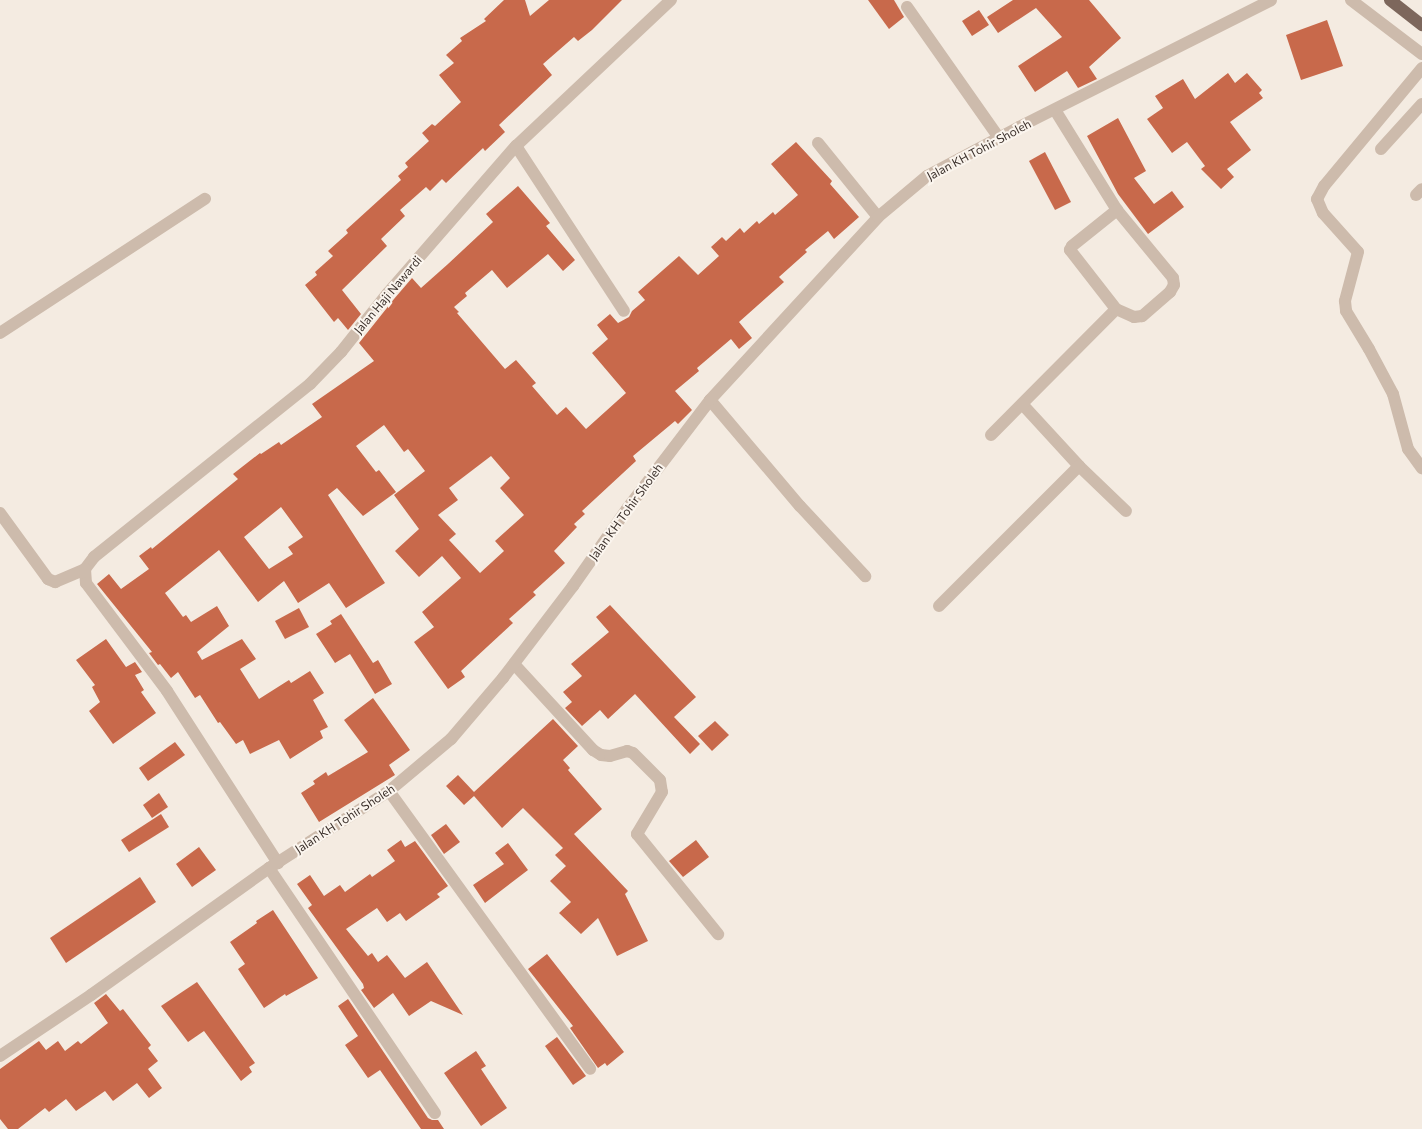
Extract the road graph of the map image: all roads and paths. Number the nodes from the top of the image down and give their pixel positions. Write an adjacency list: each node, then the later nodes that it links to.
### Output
1 (670, 0): 13 (street, Jalan Haji Nawardi)
2 (1272, 0): 10 (street, Jalan KH Tohir Sholeh)
3 (1351, 0): 7 (street)
4 (1390, 0): 6 (main road)
5 (907, 7): 11 (street)
6 (1422, 25)
7 (1422, 54)
8 (1422, 68): 25 (street)
9 (1422, 104): 14 (street)
10 (1055, 110): 11 (street, Jalan KH Tohir Sholeh); 16 (street)
11 (999, 138): 17 (street, Jalan KH Tohir Sholeh)
12 (818, 143): 17 (street)
13 (516, 146): 19 (street); 28 (street, Jalan Haji Nawardi)
14 (1381, 149)
15 (204, 199): 20 (street)
16 (1117, 210): 18 (street); 18 (street)
17 (878, 217): 21 (street, Jalan KH Tohir Sholeh)
18 (1116, 309): 22 (street)
19 (624, 311)
20 (0, 333)
21 (710, 400): 29 (street); 31 (street, Jalan KH Tohir Sholeh)
22 (1023, 405): 23 (street); 24 (street)
23 (991, 436)
24 (1079, 466): 26 (street); 30 (street)
25 (1422, 468)
26 (1126, 511)
27 (0, 513): 28 (street)
28 (85, 569): 33 (street)
29 (865, 576)
30 (939, 606)
31 (514, 664): 32 (street, Jalan KH Tohir Sholeh); 34 (street)
32 (389, 791): 33 (street, Jalan KH Tohir Sholeh); 36 (street)
33 (274, 866): 35 (street, Jalan KH Tohir Sholeh); 37 (street)
34 (718, 934)
35 (0, 1056)
36 (590, 1069)
37 (435, 1113)

